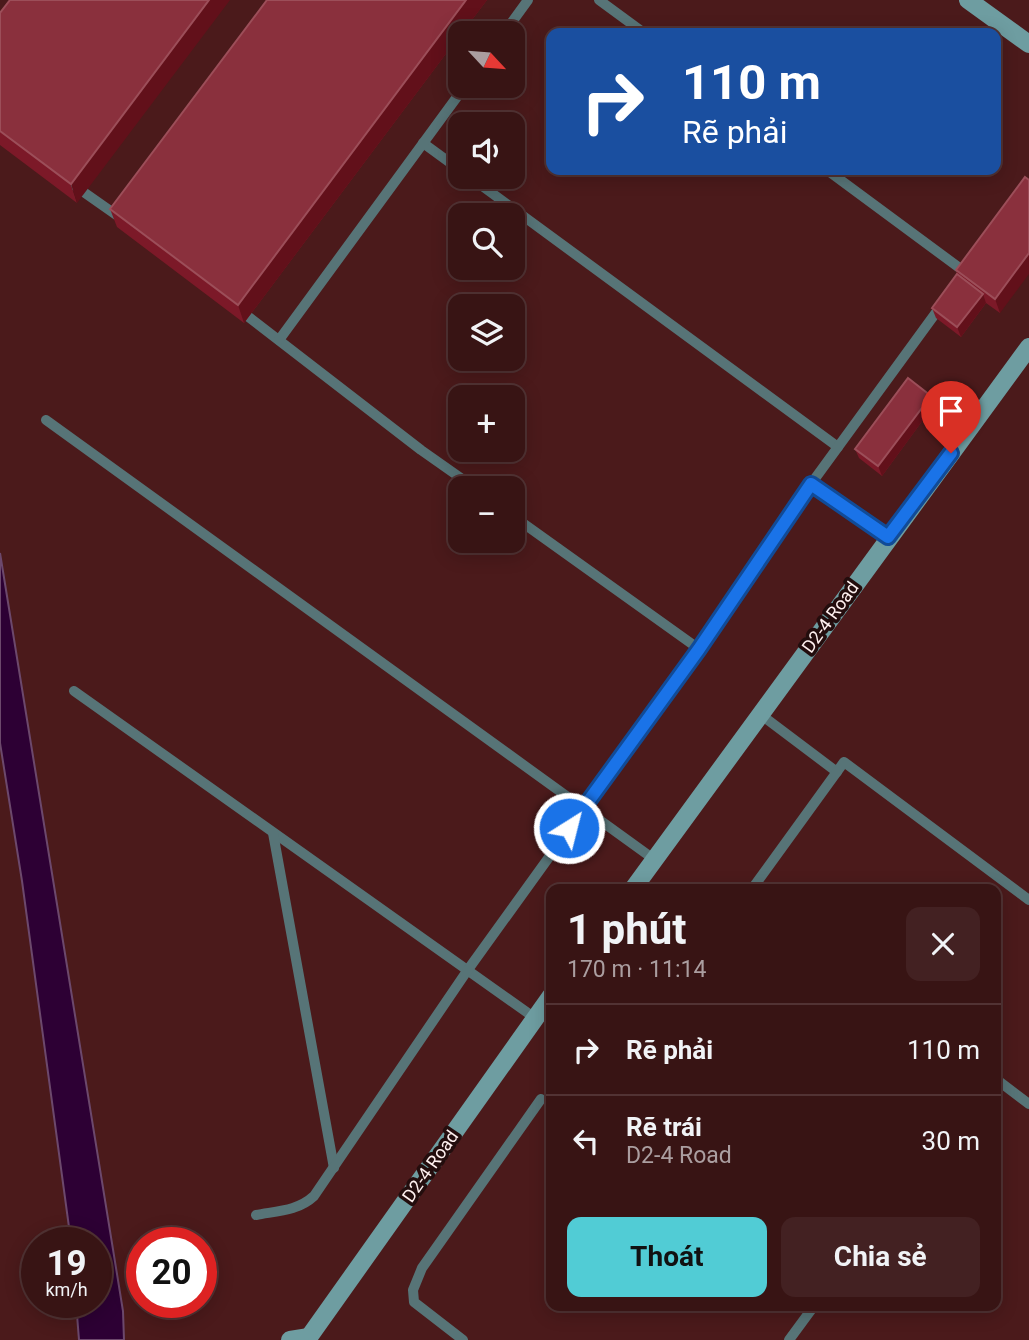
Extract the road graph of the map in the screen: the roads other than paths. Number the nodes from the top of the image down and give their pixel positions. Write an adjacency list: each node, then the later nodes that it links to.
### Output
1 (528, 0): 4 (lane)
2 (599, 0): 5 (lane)
3 (968, 0): 6 (main road)
4 (513, 21)
5 (637, 28)
6 (1029, 44)
7 (456, 98): 8 (lane)
8 (423, 143): 9 (lane); 19 (lane)
9 (448, 161)
10 (834, 175): 16 (lane)
11 (63, 178): 14 (lane)
12 (486, 189): 22 (lane)
13 (124, 203): 14 (lane)
14 (116, 214): 15 (lane)
15 (127, 222)
16 (957, 283)
17 (949, 294): 22 (lane)
18 (224, 298): 19 (lane)
19 (279, 340): 23 (lane)
20 (1029, 347): 26 (main road, D2-4 Road)
21 (46, 420): 31 (lane)
22 (838, 447): 24 (lane)
23 (459, 476)
24 (811, 484): 26 (lane); 27 (lane)
25 (525, 525): 27 (lane)
26 (888, 537): 29 (main road, D2-4 Road)
27 (699, 649): 31 (lane)
28 (74, 691): 32 (lane)
29 (760, 714): 30 (lane); 33 (main road, D2-4 Road)
30 (837, 772): 35 (lane); 36 (lane)
31 (583, 808): 33 (lane); 37 (lane)
32 (273, 833): 37 (lane); 43 (lane)
33 (655, 860): 34 (main road, D2-4 Road)
34 (637, 884)
35 (756, 884)
36 (1029, 900)
37 (467, 971): 39 (lane); 43 (lane)
38 (546, 1003): 39 (main road, D2-4 Road)
39 (535, 1018): 46 (main road, D2-4 Road)
40 (1001, 1083): 42 (lane)
41 (541, 1099): 48 (lane)
42 (1029, 1104)
43 (334, 1168): 44 (lane)
44 (256, 1215)
45 (810, 1311): 49 (lane)
46 (312, 1338): 47 (main road)
47 (290, 1340)
48 (463, 1340)
49 (789, 1340)

